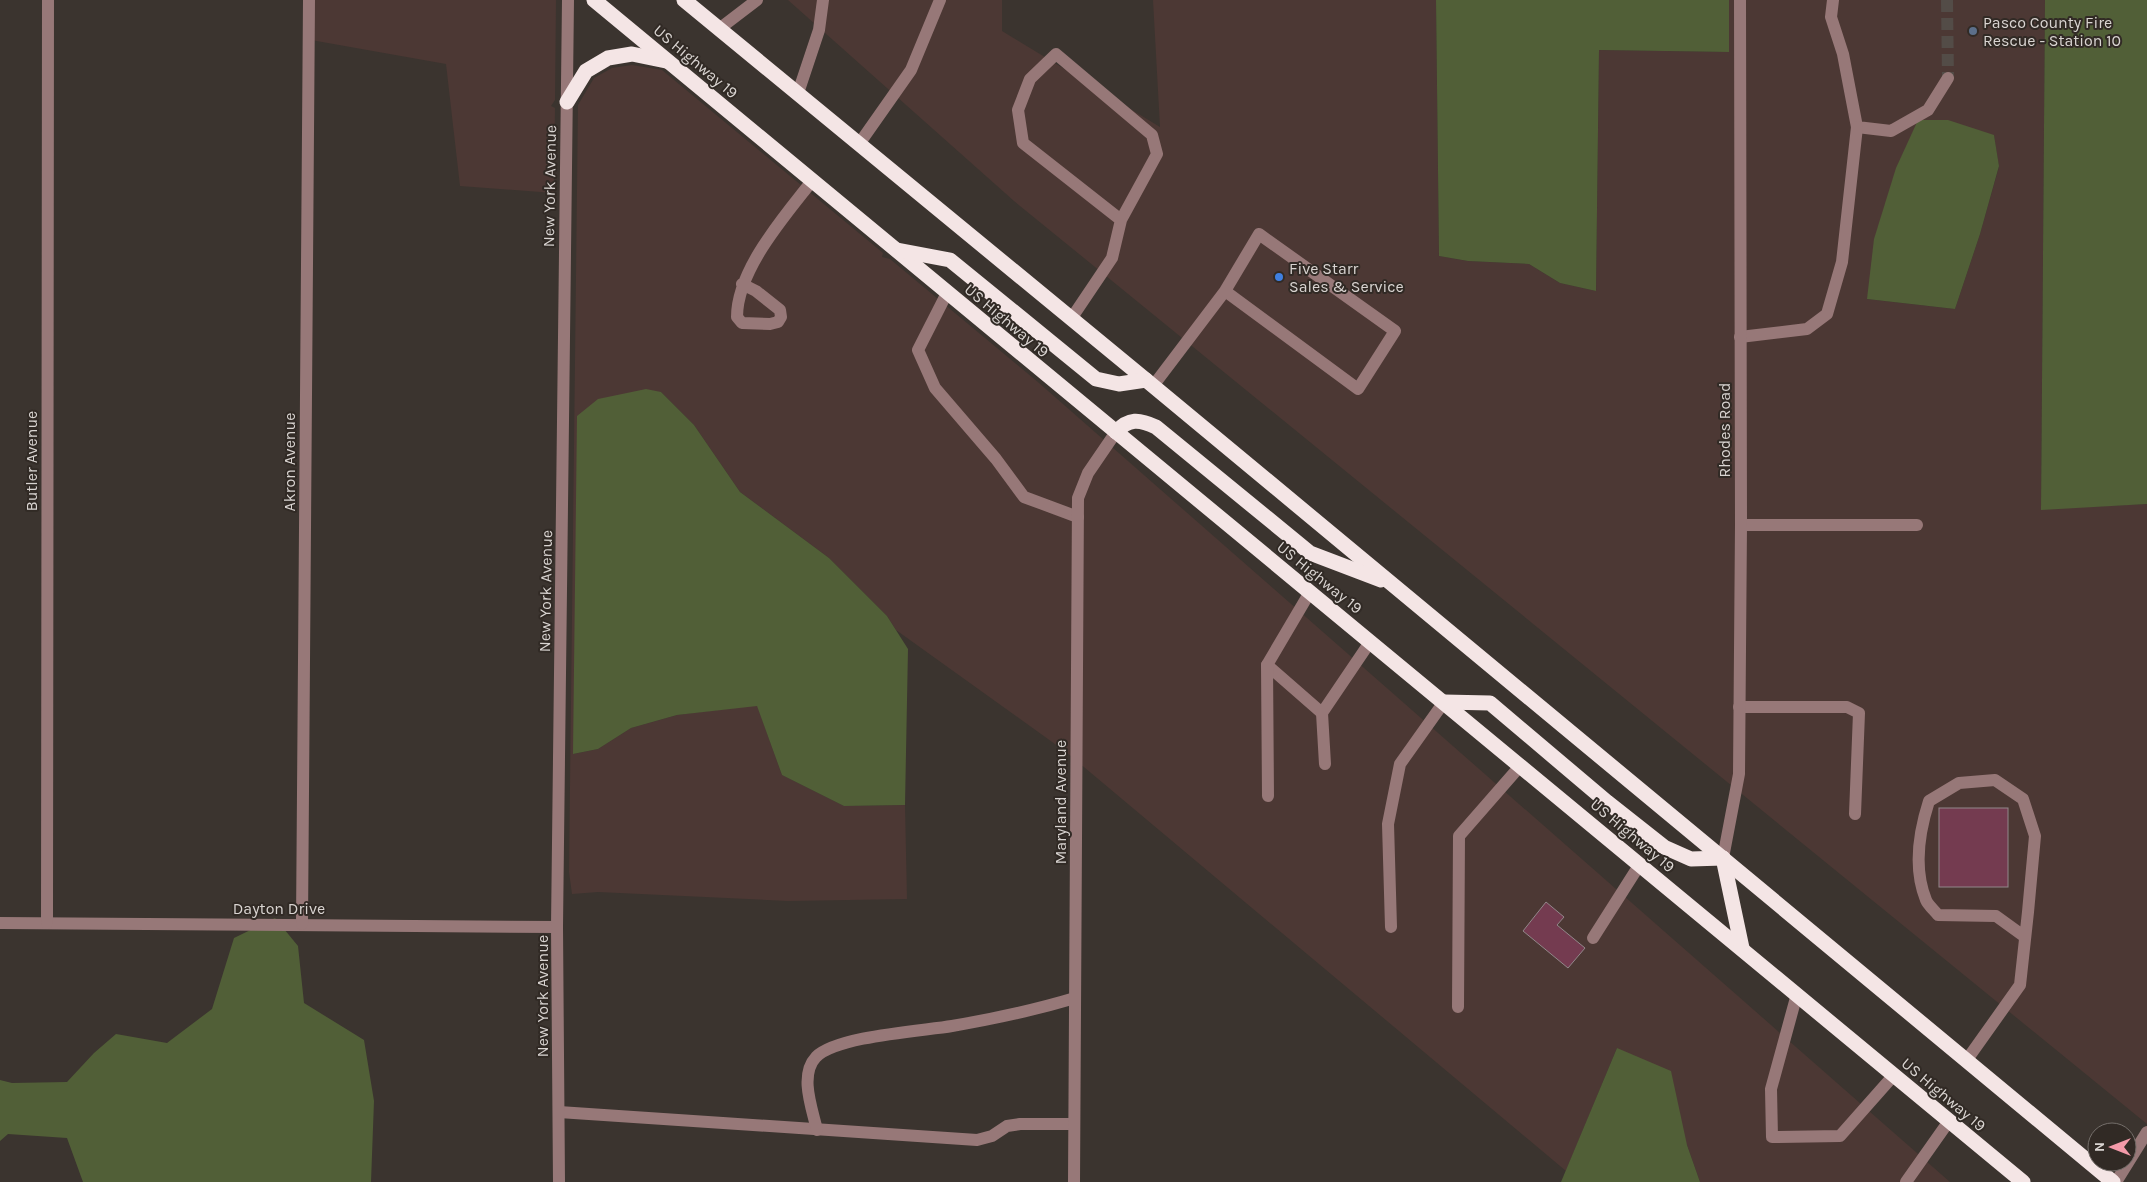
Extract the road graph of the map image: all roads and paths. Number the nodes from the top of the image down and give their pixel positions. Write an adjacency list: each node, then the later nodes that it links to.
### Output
1 (48, 0): 45 (street, Butler Avenue)
2 (309, 0): 46 (street, Akron Avenue)
3 (568, 0): 15 (street, New York Avenue)
4 (594, 0): 12 (highway, US Highway 19)
5 (684, 0): 11 (highway)
6 (757, 0): 11 (street)
7 (823, 0): 14 (street)
8 (940, 0): 17 (street)
9 (1740, 0): 25 (street, Rhodes Road)
10 (1833, 0): 16 (street)
11 (718, 29): 14 (highway)
12 (668, 61): 15 (highway); 18 (highway, US Highway 19)
13 (1948, 78): 16 (street)
14 (798, 93): 17 (highway)
15 (566, 102): 47 (street, New York Avenue)
16 (1857, 128): 25 (street)
17 (860, 144): 24 (highway)
18 (812, 181): 20 (highway, US Highway 19); 21 (street)
19 (1121, 220): 19 (street); 24 (street)
20 (895, 250): 23 (highway, US Highway 19); 26 (highway)
21 (742, 284)
22 (1225, 291): 22 (street); 26 (street)
23 (947, 292): 27 (highway, US Highway 19); 28 (street)
24 (1071, 319): 26 (highway)
25 (1740, 337): 29 (street, Rhodes Road)
26 (1149, 383): 31 (highway)
27 (1116, 432): 28 (street, Maryland Avenue); 31 (highway); 32 (highway, US Highway 19)
28 (1078, 518): 53 (street, Maryland Avenue)
29 (1741, 525): 30 (street); 36 (street, Rhodes Road)
30 (1917, 525)
31 (1392, 584): 42 (highway)
32 (1310, 592): 33 (highway, US Highway 19); 34 (street)
33 (1370, 642): 35 (highway, US Highway 19); 37 (street)
34 (1267, 665): 37 (street); 40 (street)
35 (1444, 702): 39 (highway, US Highway 19); 42 (highway); 48 (street)
36 (1739, 707): 41 (street); 42 (street, Rhodes Road)
37 (1322, 713): 38 (street)
38 (1325, 764)
39 (1521, 765): 43 (highway, US Highway 19); 54 (street)
40 (1268, 796)
41 (1855, 814)
42 (1723, 858): 51 (highway); 55 (highway)
43 (1640, 864): 50 (street); 51 (highway, US Highway 19)
44 (0, 923): 45 (street, Dayton Drive)
45 (46, 923): 46 (street, Dayton Drive)
46 (302, 924): 47 (street, Dayton Drive)
47 (558, 927): 57 (street, New York Avenue)
48 (1391, 927)
49 (2026, 937): 49 (street); 55 (street)
50 (1593, 938)
51 (1742, 948): 52 (highway, US Highway 19)
52 (1797, 994): 56 (highway, US Highway 19); 56 (street)
53 (1075, 998): 59 (street, Maryland Avenue); 60 (street)
54 (1458, 1007)
55 (1966, 1060): 66 (highway)
56 (1894, 1074): 58 (highway, US Highway 19)
57 (559, 1112): 60 (street); 62 (street, New York Avenue)
58 (1949, 1121): 64 (street); 65 (highway, US Highway 19)
59 (1074, 1124): 60 (street); 63 (street, Maryland Avenue)
60 (817, 1130)
61 (2147, 1132): 66 (street)
62 (559, 1182)
63 (1074, 1182)
64 (1906, 1182)
65 (2023, 1182)
66 (2114, 1182)

